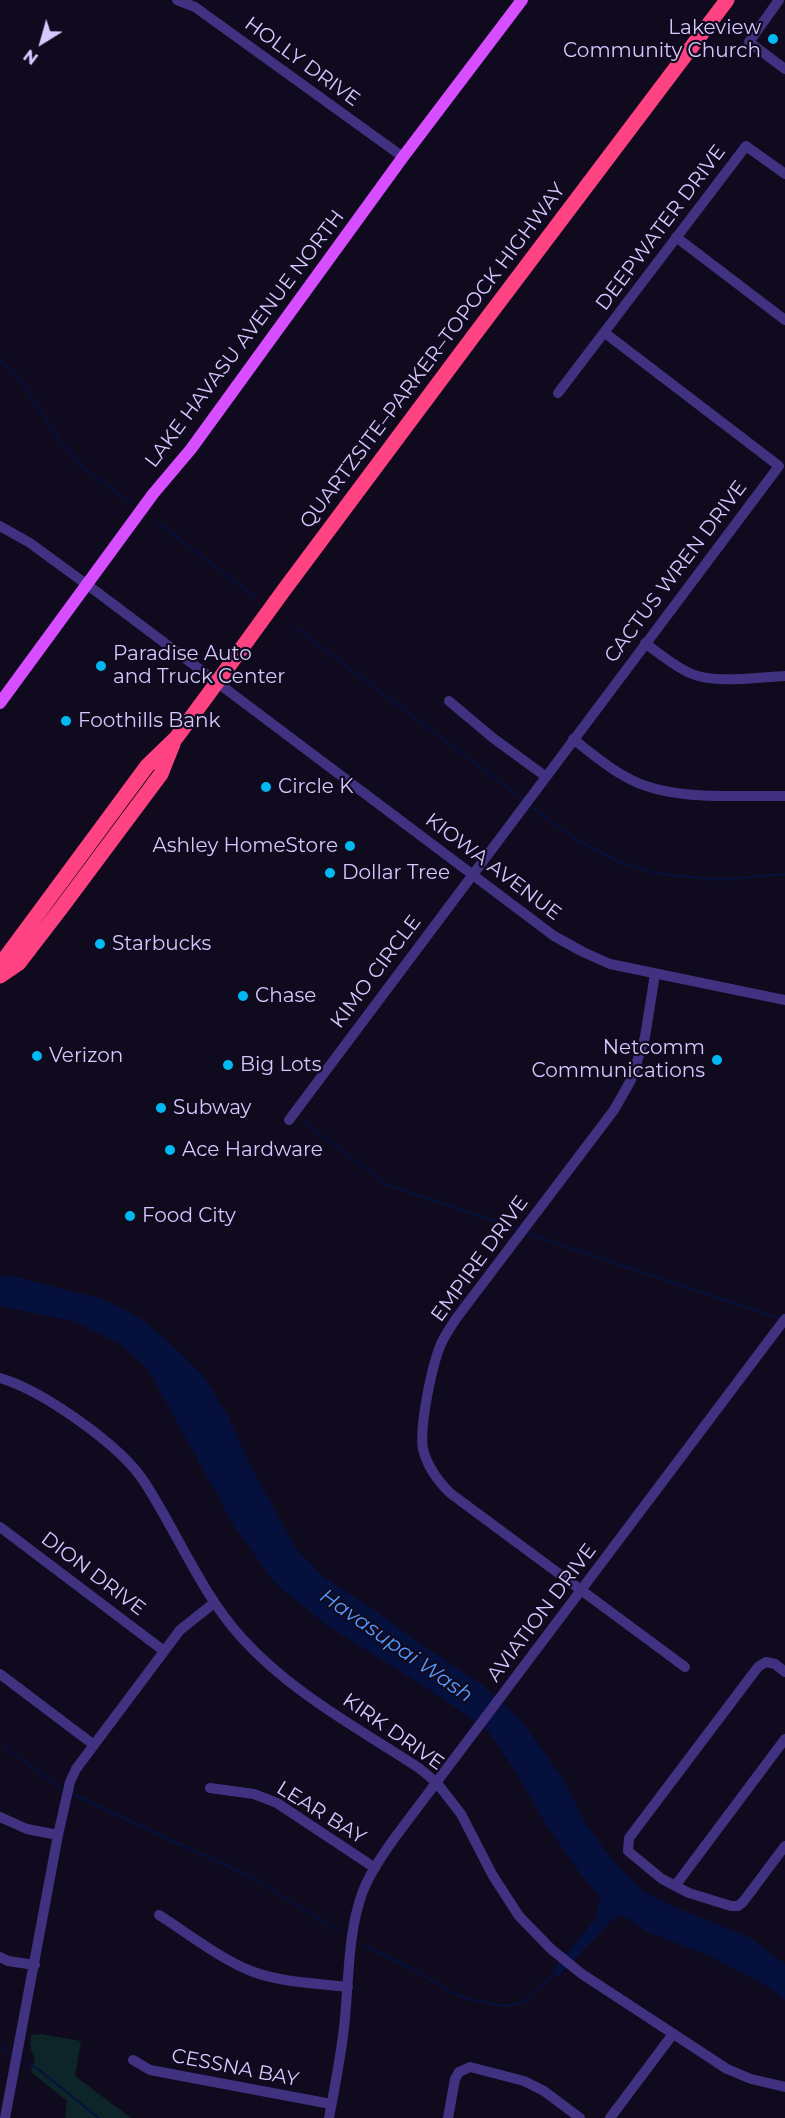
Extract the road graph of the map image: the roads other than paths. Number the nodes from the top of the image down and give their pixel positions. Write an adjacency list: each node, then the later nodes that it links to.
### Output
1 (177, 0): 6 (street, HOLLY DRIVE)
2 (522, 0): 6 (main road, LAKE HAVASU AVENUE NORTH)
3 (727, 0): 16 (highway, QUARTZSITE–PARKER–TOPOCK HIGHWAY)
4 (779, 0): 5 (street)
5 (785, 69)
6 (403, 157): 13 (main road, LAKE HAVASU AVENUE NORTH)
7 (785, 174): 8 (street, DEEPWATER DRIVE)
8 (676, 237): 9 (street); 10 (street, DEEPWATER DRIVE)
9 (785, 320)
10 (605, 333): 11 (street, DEEPWATER DRIVE); 14 (street, CACTUS WREN DRIVE)
11 (558, 393)
12 (0, 526): 13 (street, KIOWA AVENUE)
13 (87, 584): 16 (street, KIOWA AVENUE); 18 (main road, LAKE HAVASU AVENUE NORTH)
14 (645, 643): 15 (street); 19 (street, CACTUS WREN DRIVE)
15 (785, 676)
16 (218, 682): 22 (street, KIOWA AVENUE); 23 (highway, QUARTZSITE–PARKER–TOPOCK HIGHWAY)
17 (448, 701): 20 (street)
18 (0, 703)
19 (573, 739): 20 (street, CACTUS WREN DRIVE); 21 (street)
20 (544, 776): 22 (street, CACTUS WREN DRIVE)
21 (785, 796)
22 (471, 874): 24 (street, KIOWA AVENUE); 26 (street, KIMO CIRCLE)
23 (0, 973)
24 (655, 974): 25 (street, KIOWA AVENUE); 30 (street, EMPIRE DRIVE)
25 (785, 1000)
26 (289, 1120)
27 (785, 1319): 30 (street, AVIATION DRIVE)
28 (0, 1378): 31 (street, KIRK DRIVE)
29 (0, 1527): 32 (street, DION DRIVE)
30 (582, 1590): 33 (street, EMPIRE DRIVE); 38 (street, AVIATION DRIVE)
31 (214, 1603): 32 (street); 38 (street, KIRK DRIVE)
32 (164, 1651): 37 (street)
33 (685, 1667)
34 (785, 1672): 44 (street)
35 (0, 1674): 37 (street)
36 (785, 1739): 44 (street)
37 (94, 1744): 41 (street)
38 (437, 1783): 43 (street, AVIATION DRIVE); 49 (street, KIRK DRIVE)
39 (210, 1788): 43 (street, LEAR BAY)
40 (0, 1817): 41 (street)
41 (57, 1835): 47 (street)
42 (785, 1846): 44 (street)
43 (375, 1868): 48 (street, AVIATION DRIVE)
44 (675, 1886)
45 (159, 1915): 48 (street)
46 (0, 1958): 47 (street)
47 (35, 1965): 52 (street)
48 (348, 1987): 53 (street, AVIATION DRIVE)
49 (673, 2034): 51 (street, KIRK DRIVE); 58 (street)
50 (134, 2060): 53 (street, CESSNA BAY)
51 (785, 2087)
52 (5, 2092): 54 (street)
53 (331, 2104): 55 (street, AVIATION DRIVE)
54 (5, 2118)
55 (329, 2118)
56 (448, 2118): 57 (street)
57 (580, 2118)
58 (610, 2118)

